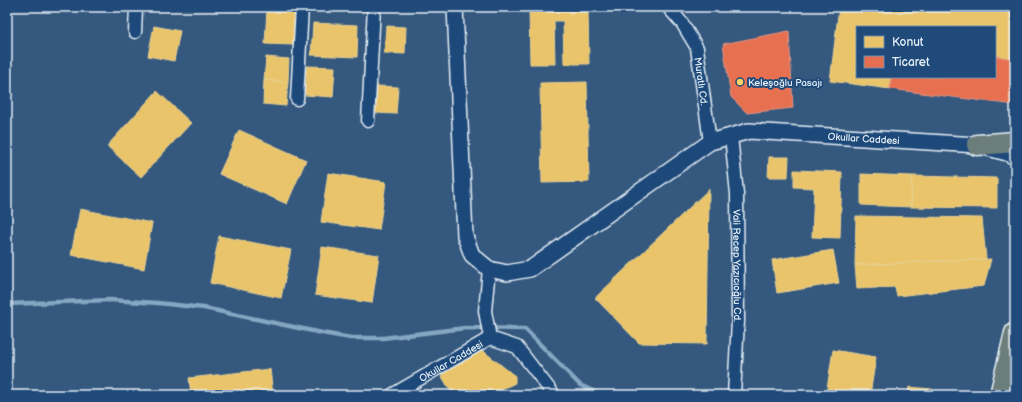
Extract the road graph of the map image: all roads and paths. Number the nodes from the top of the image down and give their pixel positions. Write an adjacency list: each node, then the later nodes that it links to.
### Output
1 (136, 7): 6 (street)
2 (302, 7): 7 (street)
3 (374, 7): 8 (street)
4 (455, 7): 14 (street)
5 (668, 7): 10 (street, Muratlı Cd.)
6 (135, 32)
7 (296, 99)
8 (368, 120)
9 (731, 136): 10 (street, Okullar Caddesi); 12 (street, Okullar Caddesi); 19 (street, Vali Recep Yazıcıoğlu Cd.)
10 (710, 142): 14 (street, Okullar Caddesi)
11 (1015, 142): 12 (highway)
12 (977, 145): 13 (street, Okullar Caddesi)
13 (1015, 157)
14 (489, 269): 16 (street, Okullar Caddesi)
15 (1015, 333): 20 (highway)
16 (490, 338): 17 (street, Okullar Caddesi); 18 (street)
17 (392, 395)
18 (554, 395)
19 (734, 395)
20 (1000, 395)

